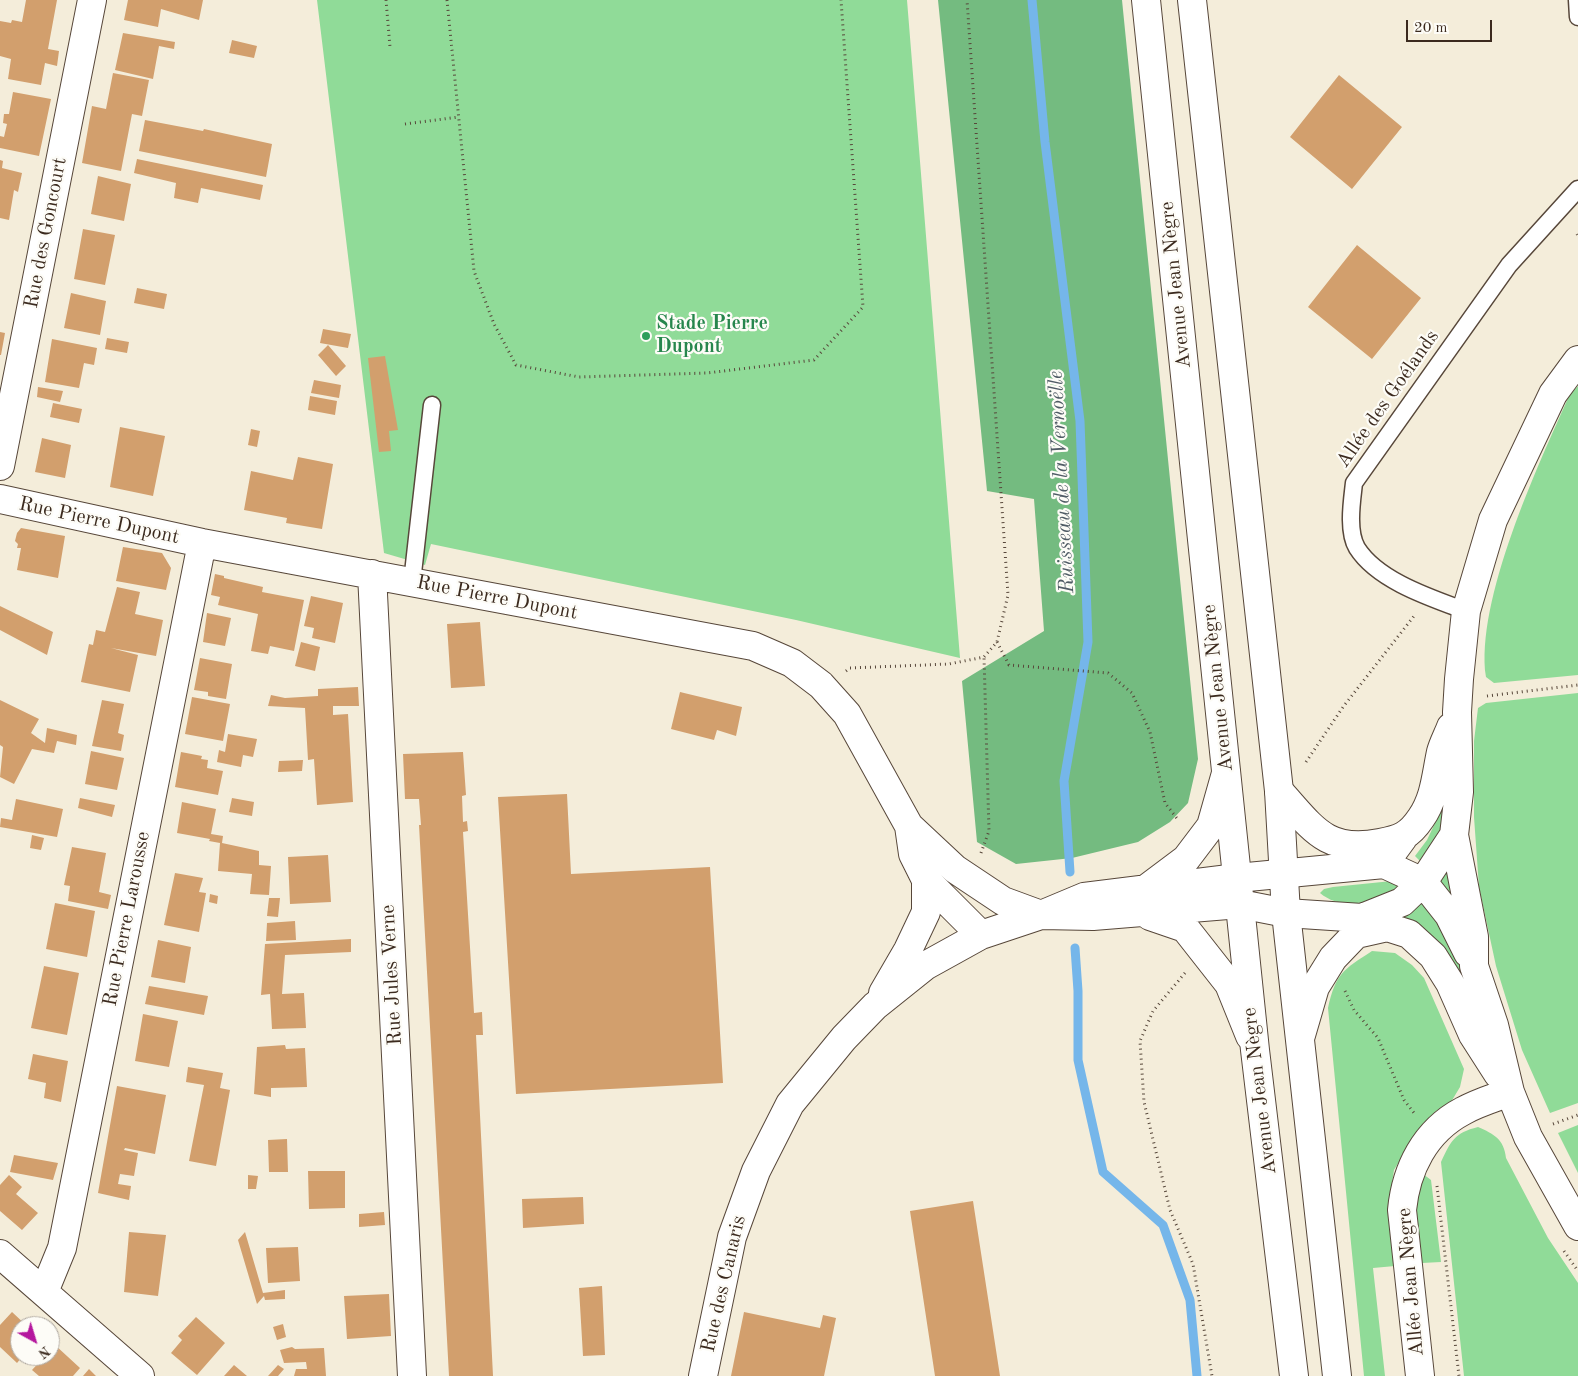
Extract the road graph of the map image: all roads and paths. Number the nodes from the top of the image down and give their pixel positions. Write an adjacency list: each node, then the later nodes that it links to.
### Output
1 (92, 0): 16 (street, Rue des Goncourt)
2 (386, 0): 10 (path)
3 (447, 0): 11 (path)
4 (841, 0): 11 (path)
5 (967, 0): 23 (path)
6 (1146, 0): 29 (street, Avenue Jean Nègre)
7 (1192, 0): 30 (street)
8 (1576, 0): 9 (lane)
9 (1578, 17)
10 (390, 47)
11 (459, 117): 12 (path)
12 (405, 124)
13 (1578, 189): 21 (lane, Allée des Goélands)
14 (1578, 360): 21 (street)
15 (432, 405): 20 (lane)
16 (0, 466)
17 (0, 499): 18 (street, Rue Pierre Dupont)
18 (202, 543): 19 (street, Rue Pierre Dupont); 61 (street, Rue Pierre Larousse)
19 (372, 574): 20 (street, Rue Pierre Dupont); 63 (street, Rue Jules Verne)
20 (412, 582): 25 (street, Rue Pierre Dupont)
21 (1466, 611): 27 (street)
22 (1414, 616): 28 (path)
23 (998, 642): 24 (path); 31 (path)
24 (984, 657): 25 (path); 35 (path)
25 (821, 685): 32 (street, Rue Pierre Dupont)
26 (1578, 685): 27 (path)
27 (1468, 704): 33 (street); 34 (street)
28 (1300, 770)
29 (1226, 774): 40 (street, Avenue Jean Nègre); 41 (street)
30 (1279, 791): 34 (street); 37 (street)
31 (1183, 825)
32 (909, 826): 38 (street); 43 (street)
33 (1454, 835): 39 (street); 46 (street)
34 (1403, 838): 36 (street)
35 (978, 861)
36 (1384, 864): 37 (street, Rue des Canaris); 39 (street)
37 (1284, 874): 40 (street, Rue des Canaris); 42 (street)
38 (926, 880): 45 (street); 49 (street)
39 (1423, 882): 44 (street); 46 (street)
40 (1239, 891): 41 (street, Rue des Canaris); 42 (street); 51 (street, Avenue Jean Nègre)
41 (1141, 901): 43 (street, Rue des Canaris); 51 (street)
42 (1286, 913): 44 (street); 50 (street)
43 (1041, 915): 45 (street, Rue des Canaris)
44 (1359, 926): 50 (street); 52 (street)
45 (981, 935): 49 (street, Rue des Canaris)
46 (1474, 966): 52 (street)
47 (1187, 970): 65 (path)
48 (1343, 988): 54 (path)
49 (875, 1006): 64 (street, Rue des Canaris)
50 (1301, 1034): 67 (street)
51 (1255, 1050): 66 (street, Avenue Jean Nègre)
52 (1510, 1092): 57 (street); 68 (street, Allée Jean Nègre)
53 (1578, 1115): 55 (path)
54 (1416, 1116)
55 (1548, 1126)
56 (1436, 1177): 69 (path)
57 (1578, 1226)
58 (1563, 1249): 60 (path)
59 (0, 1254): 61 (street)
60 (1578, 1271)
61 (44, 1292): 62 (street)
62 (140, 1376)
63 (412, 1376)
64 (703, 1376)
65 (1212, 1376)
66 (1294, 1376)
67 (1337, 1376)
68 (1420, 1376)
69 (1459, 1376)

